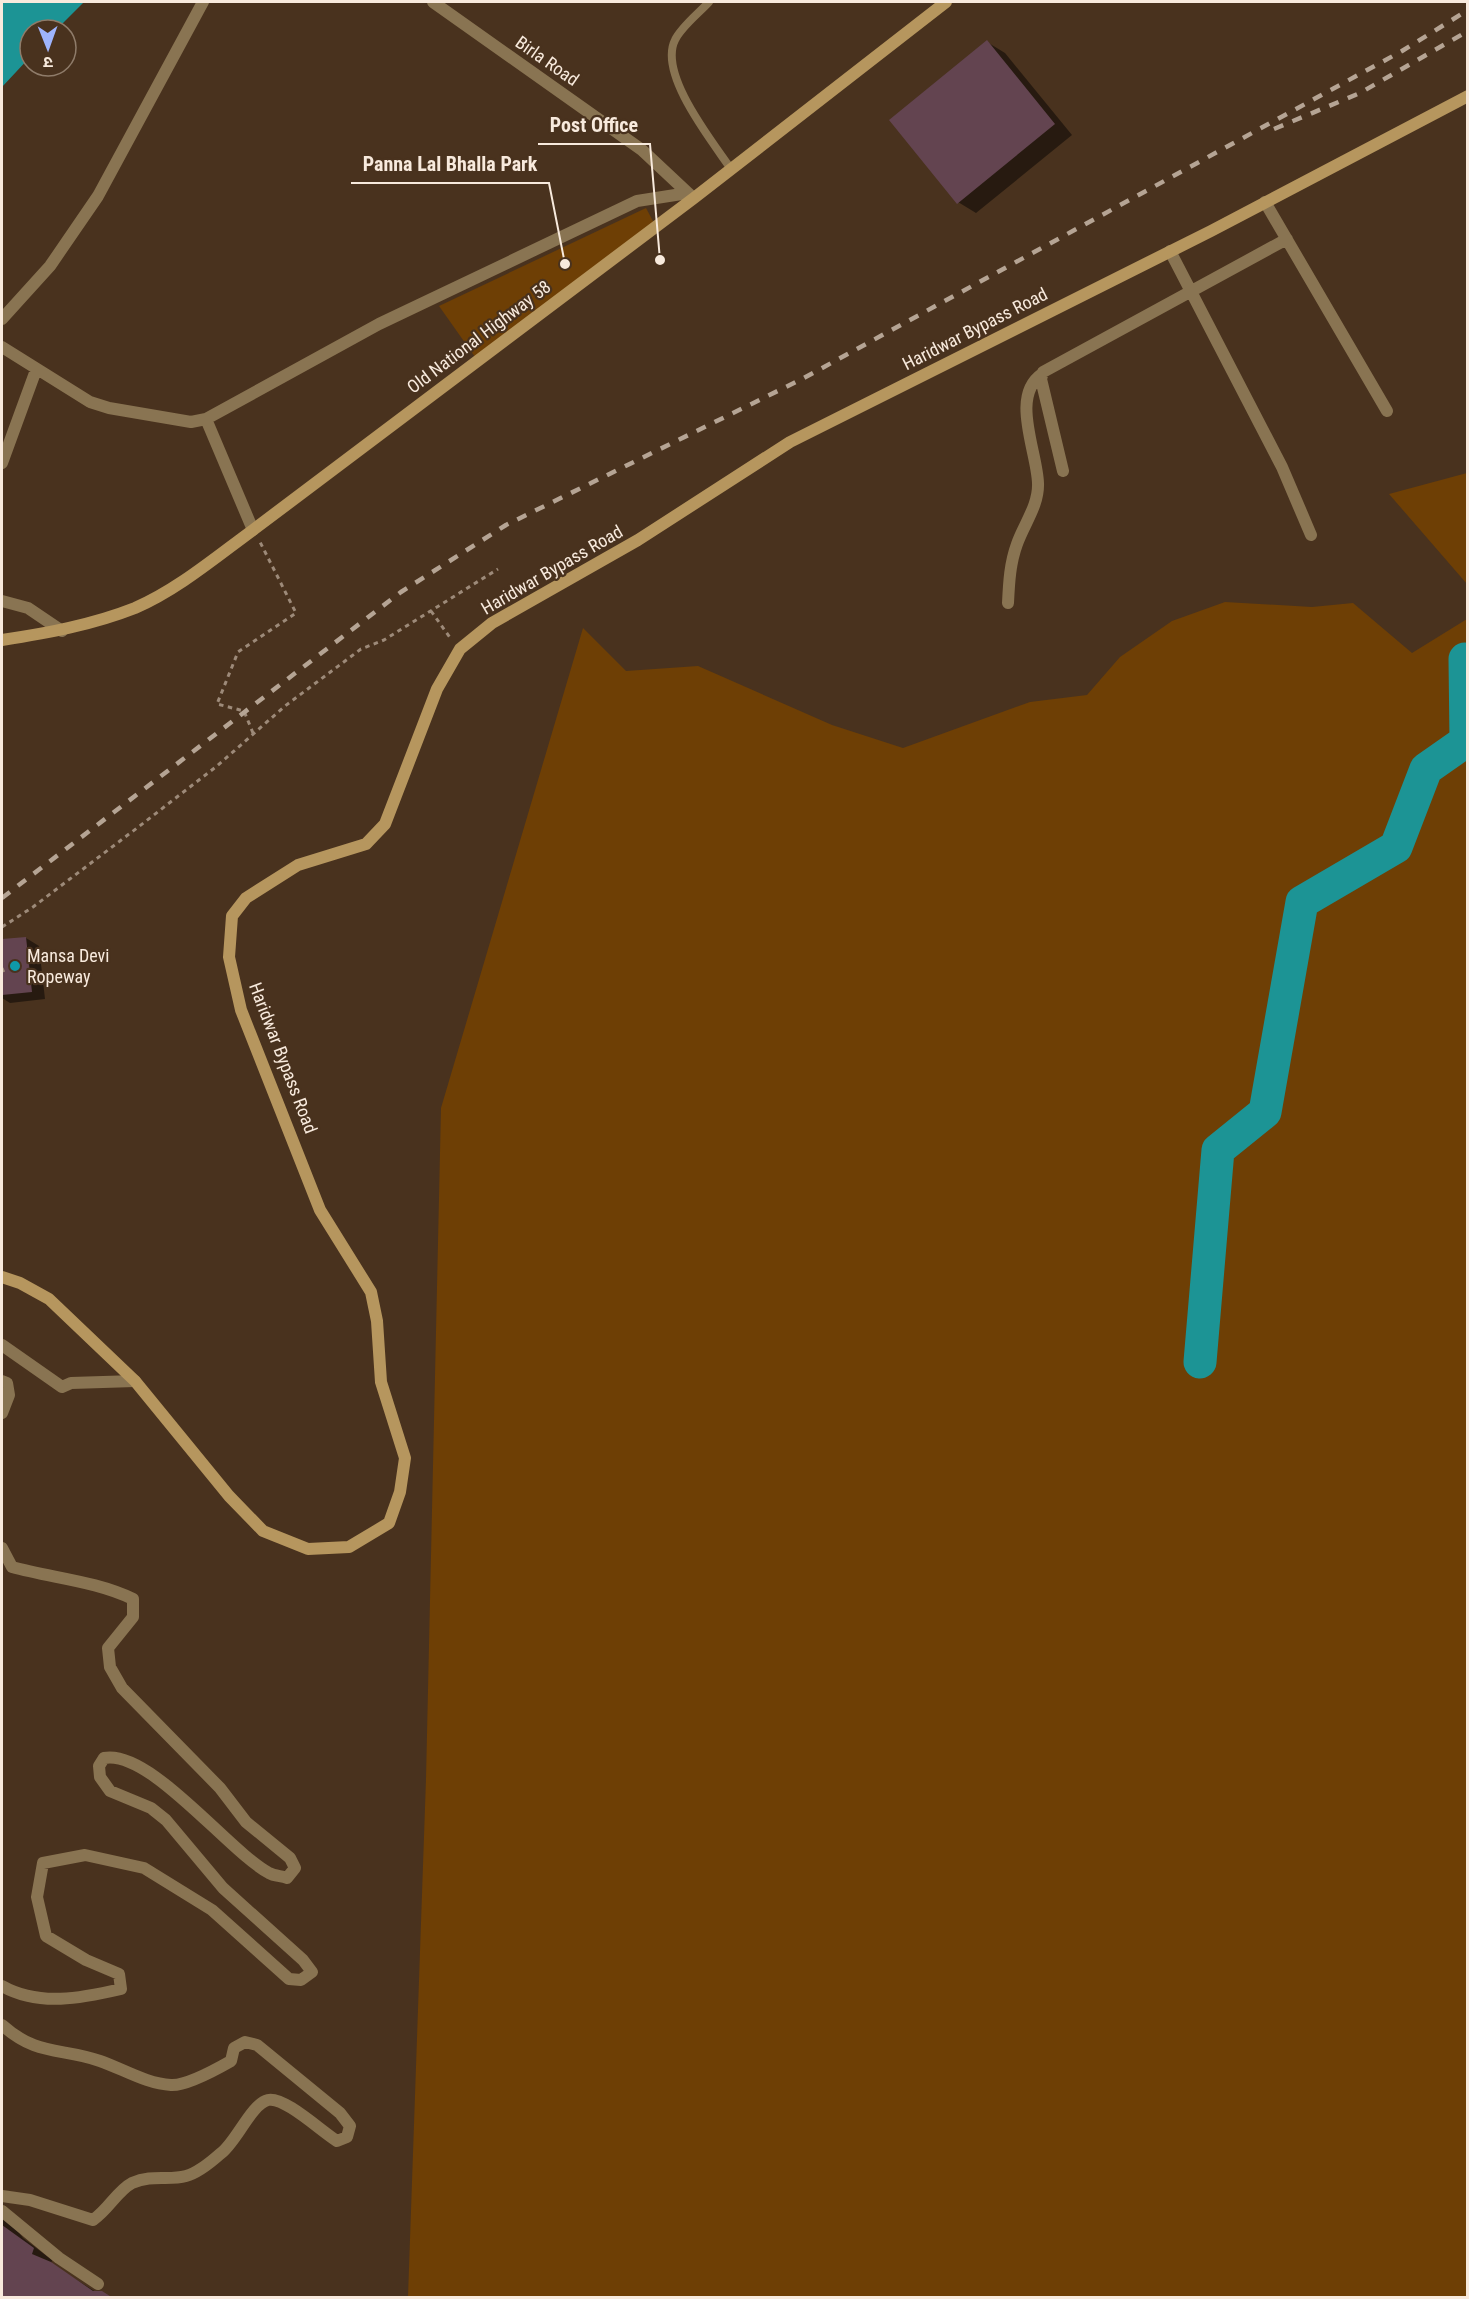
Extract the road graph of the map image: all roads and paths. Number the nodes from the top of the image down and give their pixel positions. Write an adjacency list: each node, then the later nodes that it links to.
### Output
1 (202, 2): 12 (street)
2 (433, 2): 7 (street, Birla Road)
3 (709, 2): 6 (lane)
4 (946, 2): 6 (main road, Old National Highway 58)
5 (1467, 96): 8 (main road, Haridwar Bypass Road)
6 (731, 169): 7 (main road, Old National Highway 58)
7 (691, 195): 17 (street); 20 (main road, Old National Highway 58)
8 (1265, 202): 9 (street); 10 (main road, Haridwar Bypass Road)
9 (1287, 239): 11 (street); 16 (street)
10 (1170, 251): 11 (street); 28 (main road, Haridwar Bypass Road)
11 (1191, 291): 15 (street); 21 (street)
12 (2, 319)
13 (2, 347): 14 (street)
14 (36, 370): 17 (street); 18 (street)
15 (1042, 374): 19 (street); 24 (street)
16 (1387, 411)
17 (206, 419): 20 (street)
18 (2, 463)
19 (1063, 471)
20 (253, 530): 26 (main road, Old National Highway 58); 29 (path)
21 (1311, 535)
22 (498, 569): 25 (path)
23 (2, 601): 26 (street)
24 (1008, 603)
25 (431, 611): 28 (path); 29 (path)
26 (62, 631): 27 (main road, Old National Highway 58)
27 (2, 640)
28 (460, 649): 36 (main road, Haridwar Bypass Road)
29 (253, 733): 30 (path)
30 (2, 927)
31 (2, 968): 32 (path)
32 (4, 973)
33 (2, 1277): 36 (main road, Haridwar Bypass Road)
34 (2, 1345): 36 (street)
35 (2, 1381): 37 (street)
36 (135, 1381)
37 (2, 1413)
38 (2, 1548): 39 (street)
39 (2, 1986)
40 (2, 2025): 41 (street)
41 (2, 2196)
42 (2, 2211): 43 (street)
43 (98, 2284)

